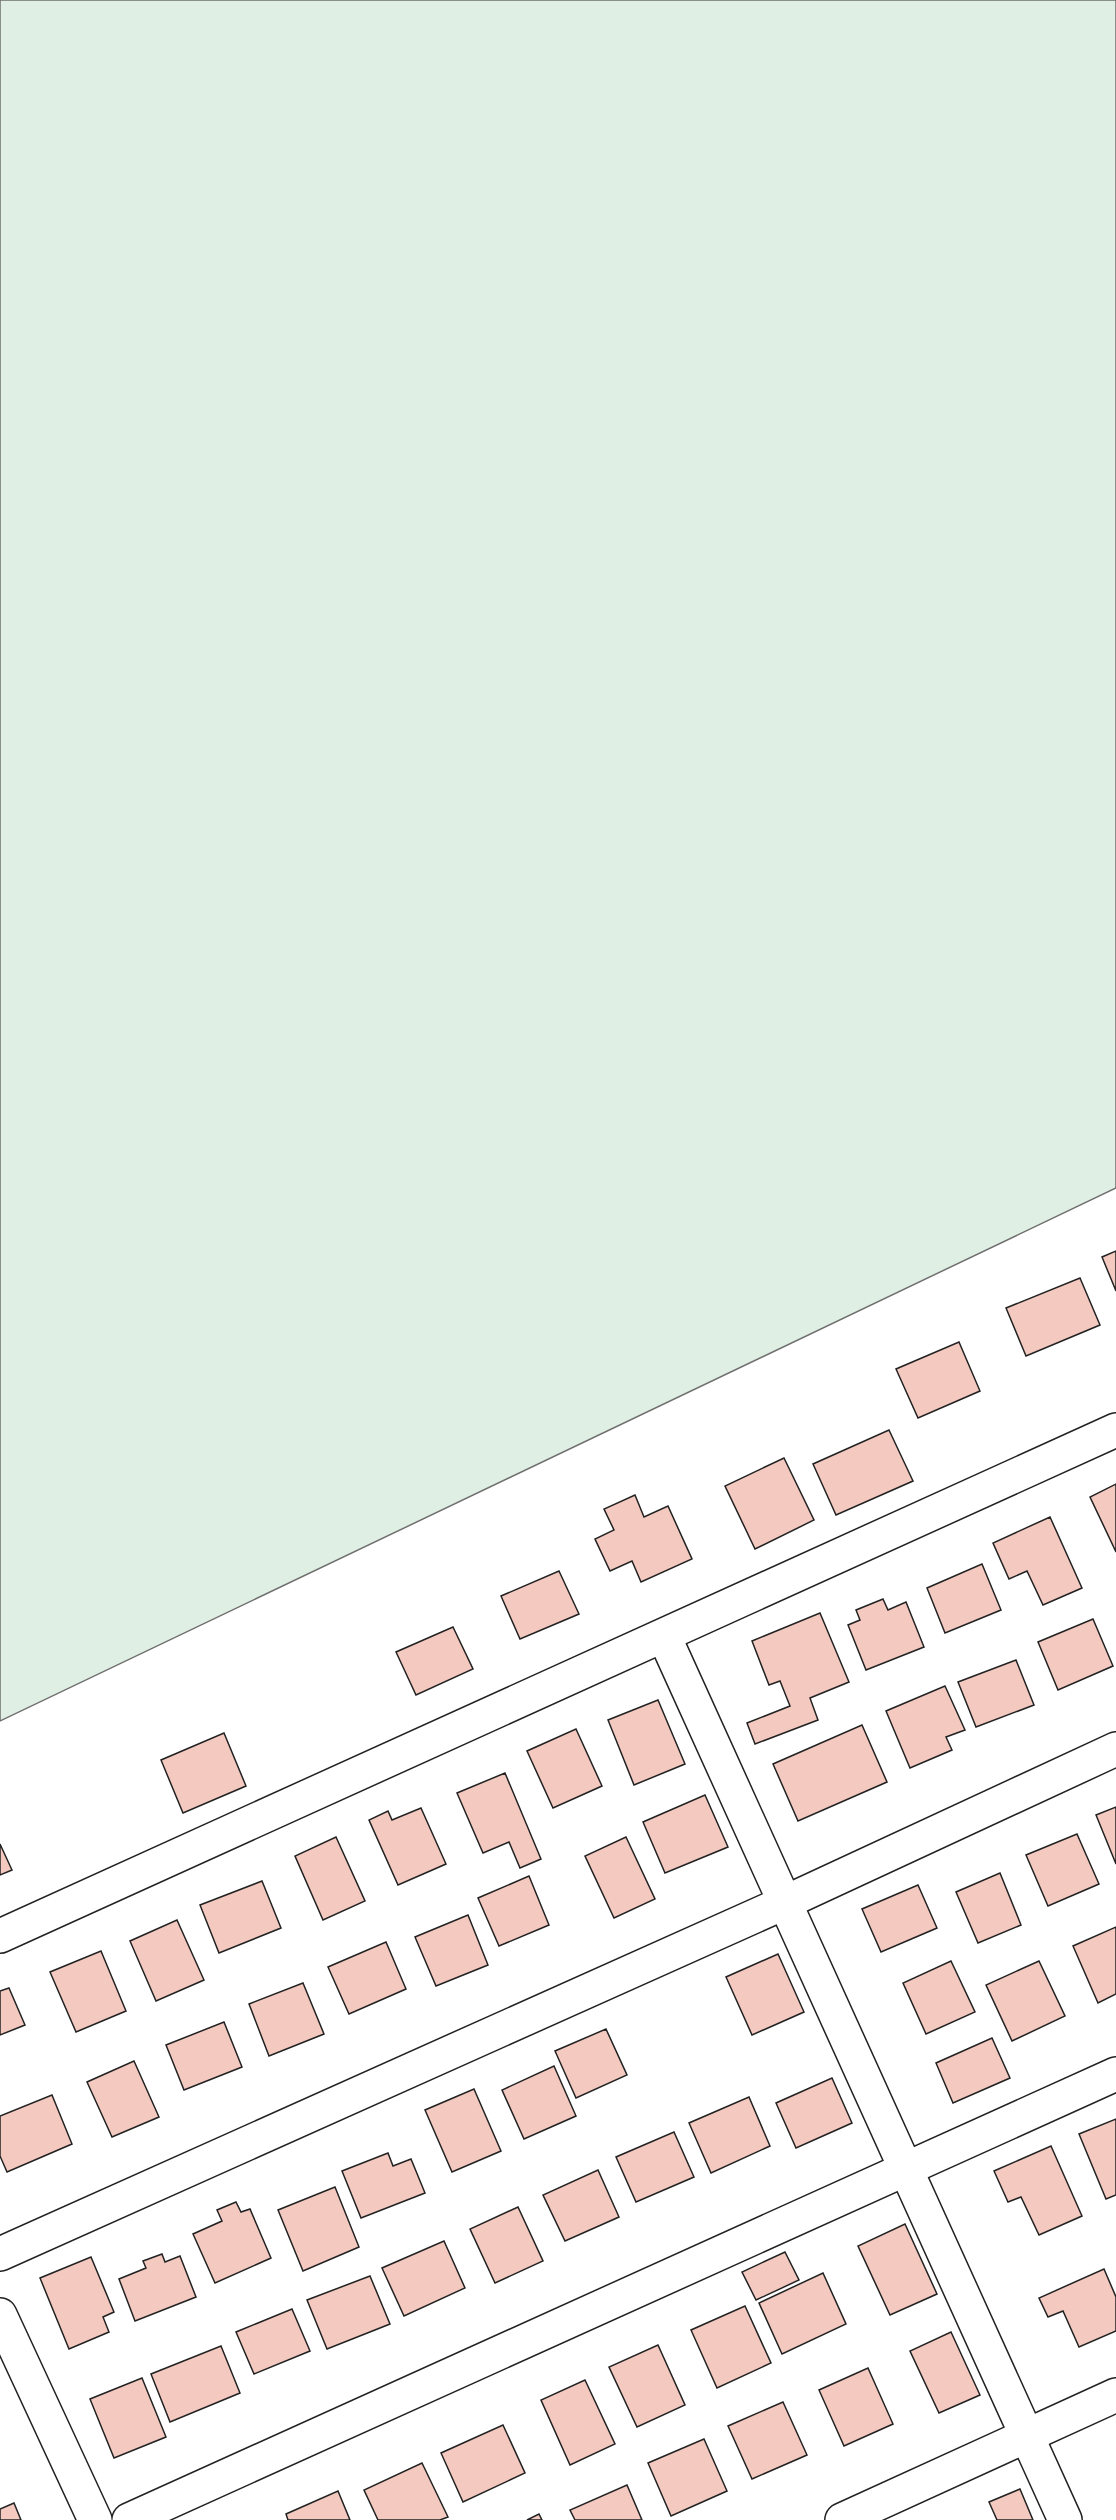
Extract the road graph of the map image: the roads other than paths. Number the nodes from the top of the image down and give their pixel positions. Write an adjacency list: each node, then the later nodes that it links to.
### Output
1 (1116, 1430): 2 (street)
2 (664, 1636): 4 (street); 5 (street)
3 (1116, 1749): 4 (street)
4 (786, 1902): 7 (street); 8 (street)
5 (0, 1936)
6 (1116, 2074): 7 (street)
7 (907, 2170): 11 (street); 13 (street)
8 (0, 2254)
9 (0, 2315): 12 (street)
10 (1116, 2395): 11 (street)
11 (1027, 2436): 14 (street); 15 (street)
12 (95, 2520)
13 (129, 2520)
14 (842, 2520)
15 (1065, 2520)

